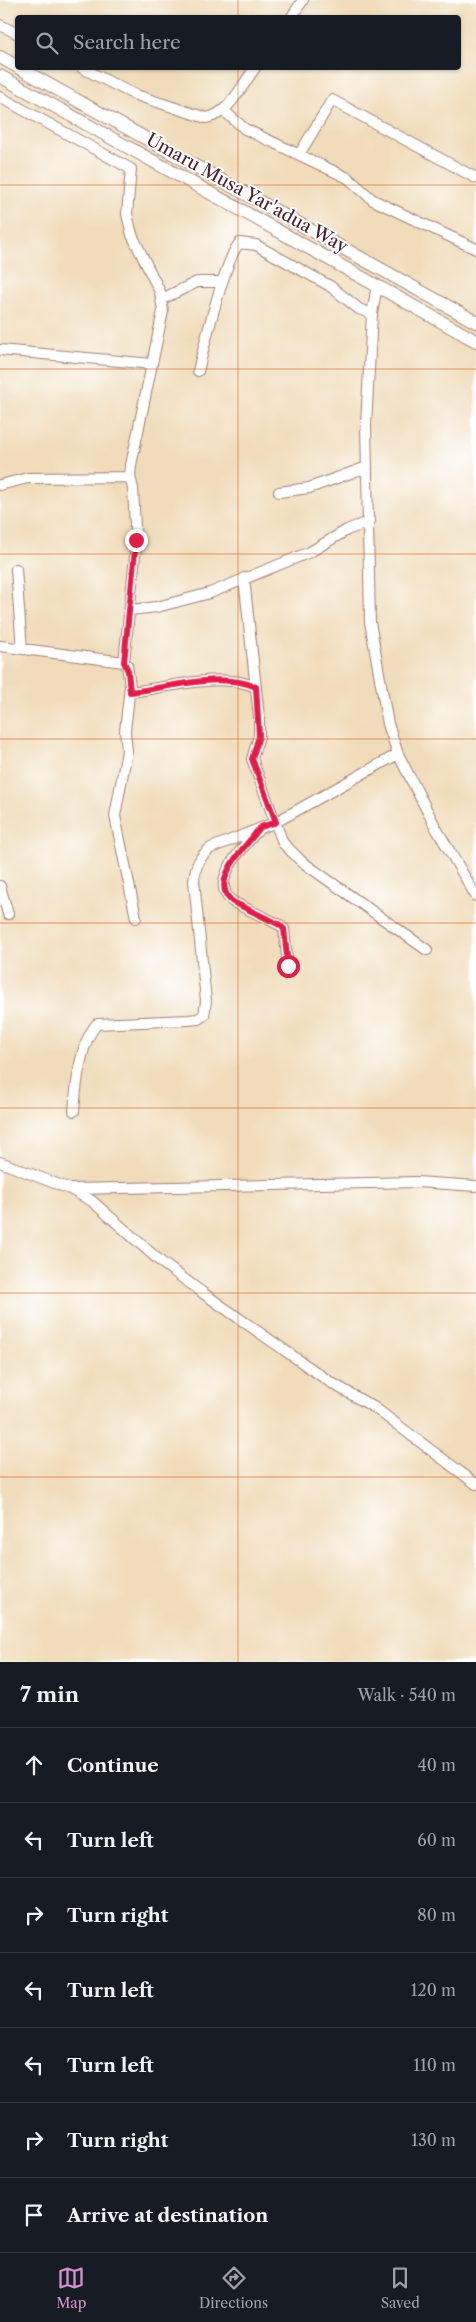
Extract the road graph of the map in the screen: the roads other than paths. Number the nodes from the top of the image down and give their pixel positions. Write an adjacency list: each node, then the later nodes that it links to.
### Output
1 (303, 0): 2 (street)
2 (293, 15)
3 (0, 26): 4 (street)
4 (15, 33)
5 (0, 57): 6 (main road, Umaru Musa Yar'adua Way)
6 (15, 65)
7 (23, 70): 20 (main road, Umaru Musa Yar'adua Way)
8 (86, 70): 12 (street)
9 (254, 70): 12 (street)
10 (0, 76): 17 (main road, Umaru Musa Yar'adua Way)
11 (0, 97): 18 (street)
12 (224, 111): 13 (street)
13 (300, 153): 14 (street); 15 (street)
14 (476, 178)
15 (476, 249)
16 (222, 282): 18 (street); 19 (street); 24 (street)
17 (377, 285): 19 (street); 21 (main road, Umaru Musa Yar'adua Way)
18 (162, 299): 23 (street)
19 (372, 314): 25 (street)
20 (476, 322)
21 (476, 341)
22 (0, 350): 23 (street)
23 (152, 364): 26 (street)
24 (198, 371)
25 (368, 468): 28 (street); 29 (street)
26 (130, 477): 27 (street); 32 (street)
27 (0, 484)
28 (279, 492)
29 (370, 521): 31 (street); 38 (street)
30 (16, 569): 34 (street)
31 (244, 578): 32 (street); 36 (street)
32 (130, 610): 35 (street)
33 (0, 646): 34 (street)
34 (22, 649): 35 (street)
35 (124, 662): 37 (street)
36 (256, 687): 37 (street); 39 (street)
37 (130, 692): 44 (street)
38 (398, 754): 39 (street); 42 (street)
39 (276, 822): 40 (street); 45 (street)
40 (260, 828): 46 (street); 47 (street)
41 (0, 886): 43 (street)
42 (476, 896)
43 (8, 914)
44 (136, 918)
45 (427, 950)
46 (288, 966)
47 (74, 1111)
48 (0, 1162): 50 (street)
49 (476, 1186): 50 (street)
50 (70, 1189): 51 (street)
51 (476, 1484)

